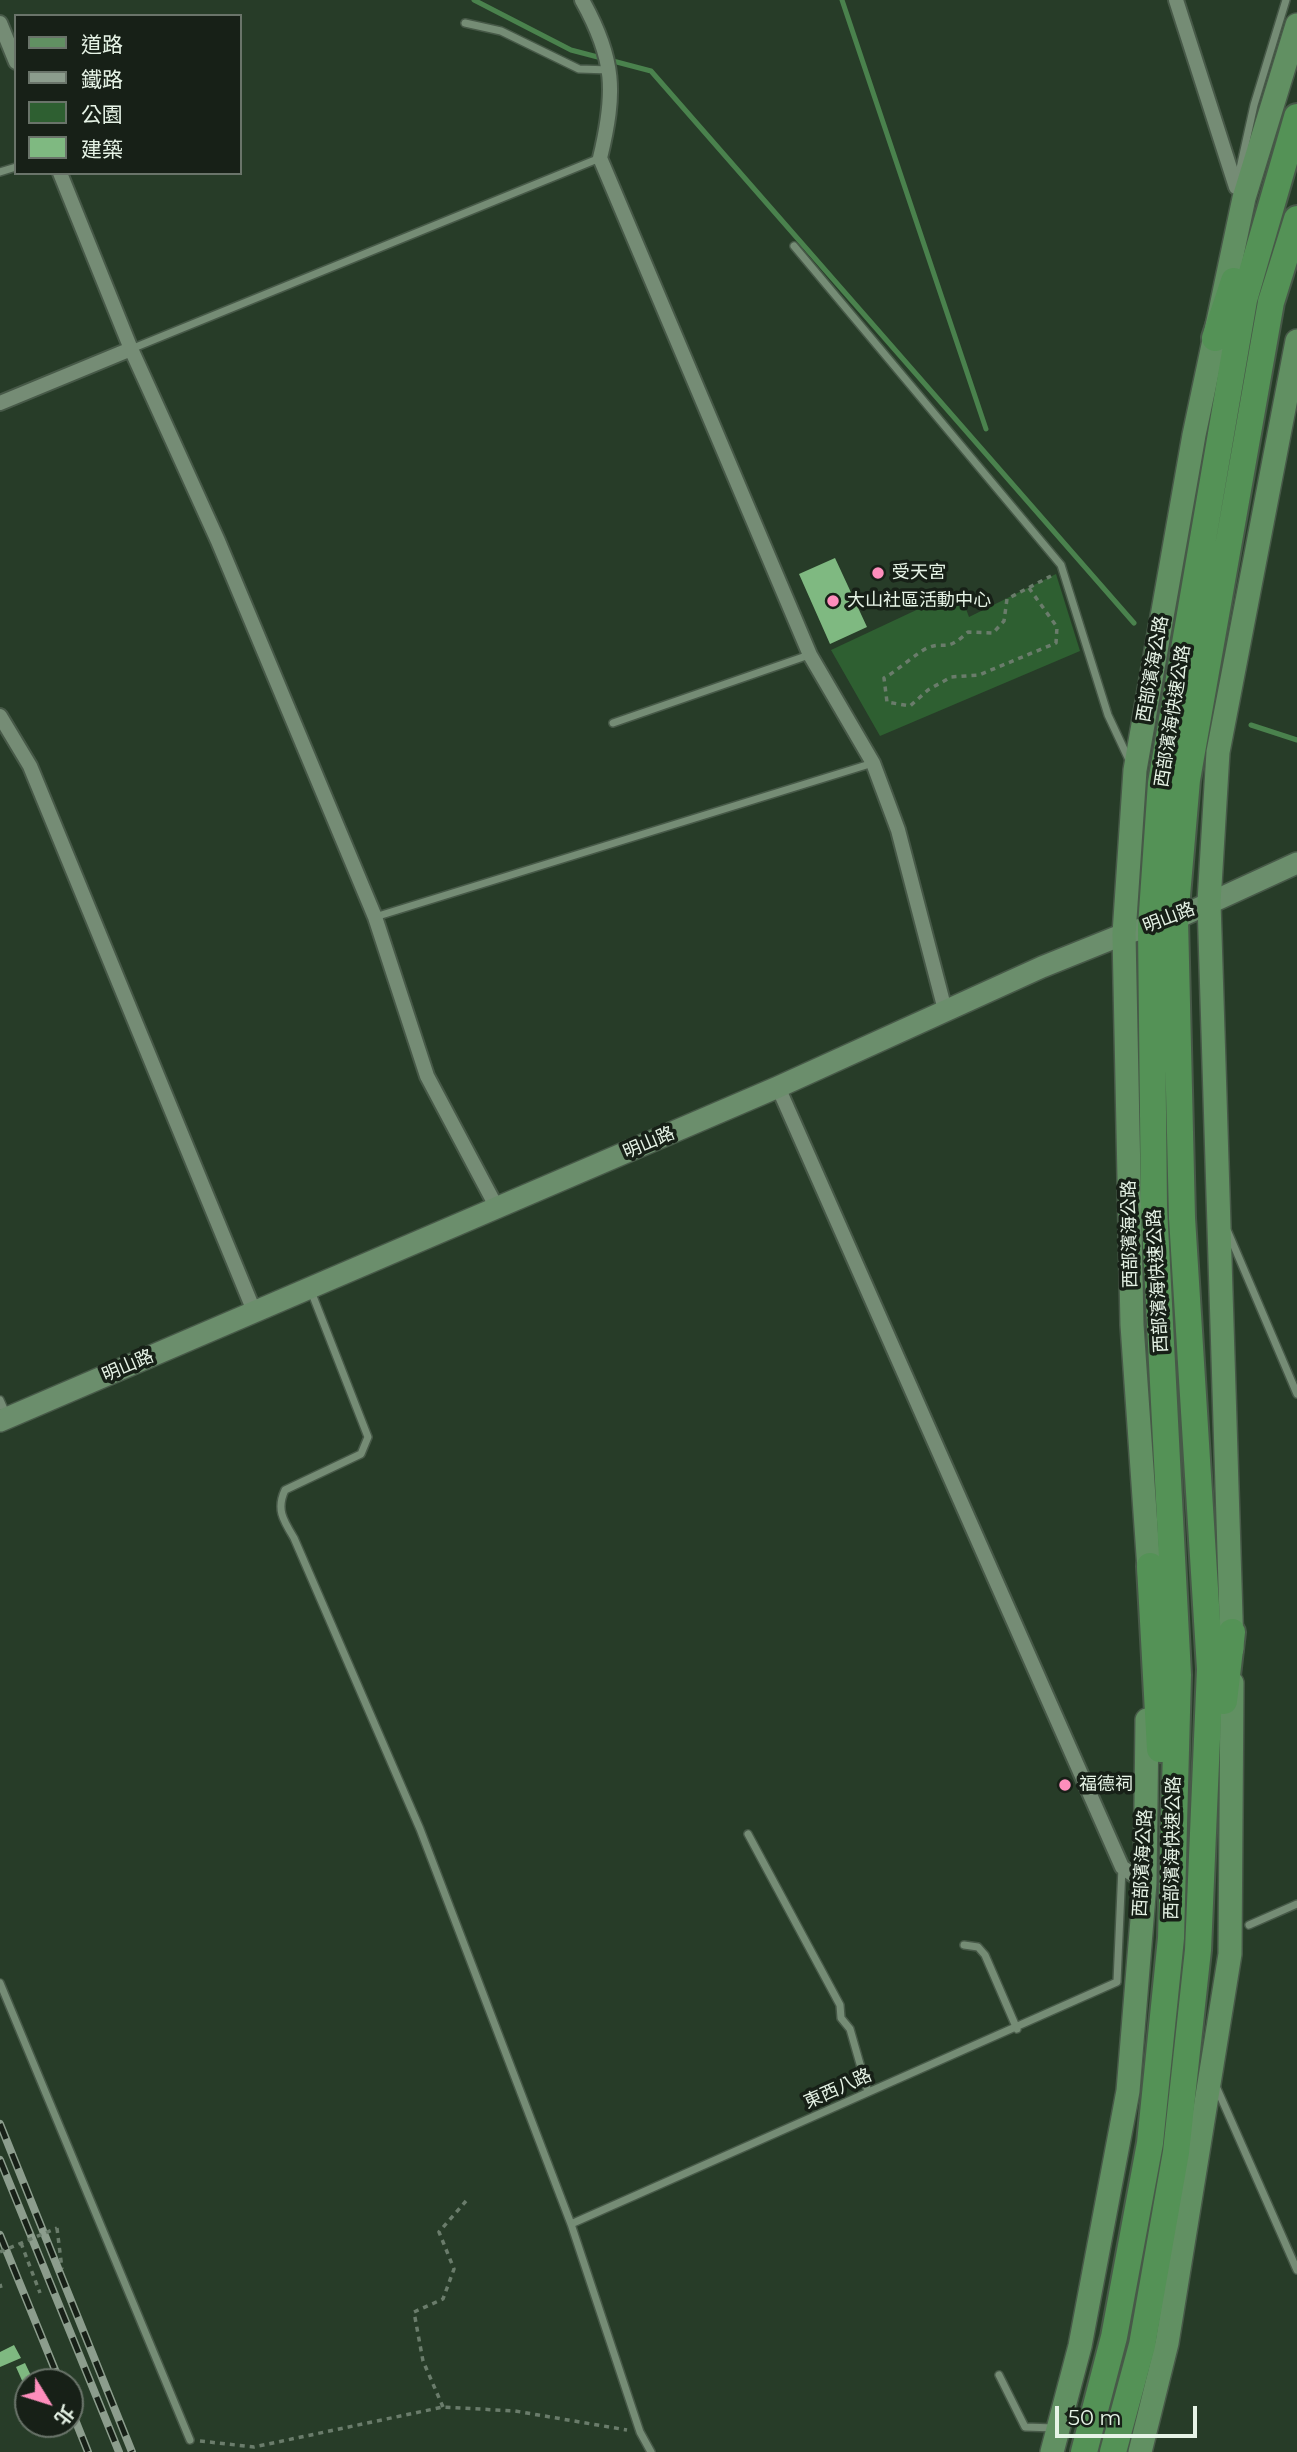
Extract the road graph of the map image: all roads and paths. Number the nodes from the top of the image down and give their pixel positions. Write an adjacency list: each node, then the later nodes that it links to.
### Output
1 (582, 0): 8 (street)
2 (1176, 0): 13 (street)
3 (1286, 0): 13 (lane)
4 (0, 23): 7 (street)
5 (466, 23): 8 (lane)
6 (1297, 25): 16 (main road, 西部濱海公路)
7 (14, 57)
8 (610, 70): 11 (street)
9 (1297, 101): 17 (highway)
10 (1297, 117): 32 (highway, 西部濱海快速公路)
11 (600, 158): 19 (lane); 24 (street)
12 (61, 175): 19 (street)
13 (1236, 187): 16 (lane)
14 (1297, 219): 32 (highway, 西部濱海快速公路)
15 (794, 246): 22 (lane)
16 (1229, 271): 17 (main road, 西部濱海公路)
17 (1215, 338): 28 (main road, 西部濱海公路)
18 (1297, 341): 20 (main road)
19 (131, 349): 21 (street); 31 (street)
20 (1294, 388): 30 (main road)
21 (0, 403)
22 (1063, 571): 23 (path); 28 (lane)
23 (1029, 588): 23 (path)
24 (810, 655): 26 (lane); 27 (street)
25 (0, 716): 39 (street)
26 (613, 723)
27 (873, 763): 31 (lane); 34 (street)
28 (1135, 772): 33 (main road, 西部濱海公路)
29 (1297, 863): 30 (street, 明山路)
30 (1209, 902): 32 (street, 明山路); 37 (main road)
31 (375, 917): 36 (street)
32 (1163, 923): 33 (street, 明山路); 49 (highway, 西部濱海快速公路); 51 (highway, 西部濱海快速公路)
33 (1124, 933): 34 (street, 明山路); 42 (main road, 西部濱海公路)
34 (945, 1010): 35 (street, 明山路)
35 (778, 1087): 36 (street, 明山路); 45 (street)
36 (497, 1208): 38 (street, 明山路)
37 (1221, 1215): 40 (lane); 43 (main road)
38 (310, 1289): 39 (street, 明山路); 57 (lane)
39 (254, 1311): 41 (street, 明山路)
40 (1297, 1394)
41 (3, 1413)
42 (1150, 1566): 46 (main road, 西部濱海公路); 49 (highway)
43 (1232, 1632): 51 (highway); 54 (main road)
44 (748, 1834): 55 (lane)
45 (1122, 1867): 46 (street); 53 (lane, 東西八路)
46 (1145, 1883): 67 (main road, 西部濱海公路)
47 (1297, 1904): 48 (lane)
48 (1249, 1925)
49 (1171, 1938): 72 (highway, 西部濱海快速公路)
50 (964, 1945): 53 (lane)
51 (1198, 1950): 73 (highway, 西部濱海快速公路)
52 (0, 1983): 69 (lane)
53 (1017, 2029): 55 (lane, 東西八路)
54 (1212, 2077): 60 (lane); 74 (main road)
55 (868, 2092): 57 (lane, 東西八路)
56 (466, 2201): 66 (path)
57 (571, 2224): 68 (lane)
58 (21, 2243): 61 (path, bridge); 62 (path, bridge); 64 (path)
59 (1297, 2244): 60 (lane)
60 (1287, 2249): 63 (lane)
61 (0, 2252)
62 (62, 2269)
63 (1297, 2270)
64 (40, 2293)
65 (999, 2375): 67 (lane)
66 (443, 2407): 68 (path); 69 (path)
67 (1059, 2428): 71 (main road, 西部濱海公路)
68 (640, 2432): 70 (lane)
69 (190, 2440)
70 (651, 2452)
71 (1052, 2452)
72 (1084, 2452)
73 (1113, 2452)
74 (1140, 2452)

